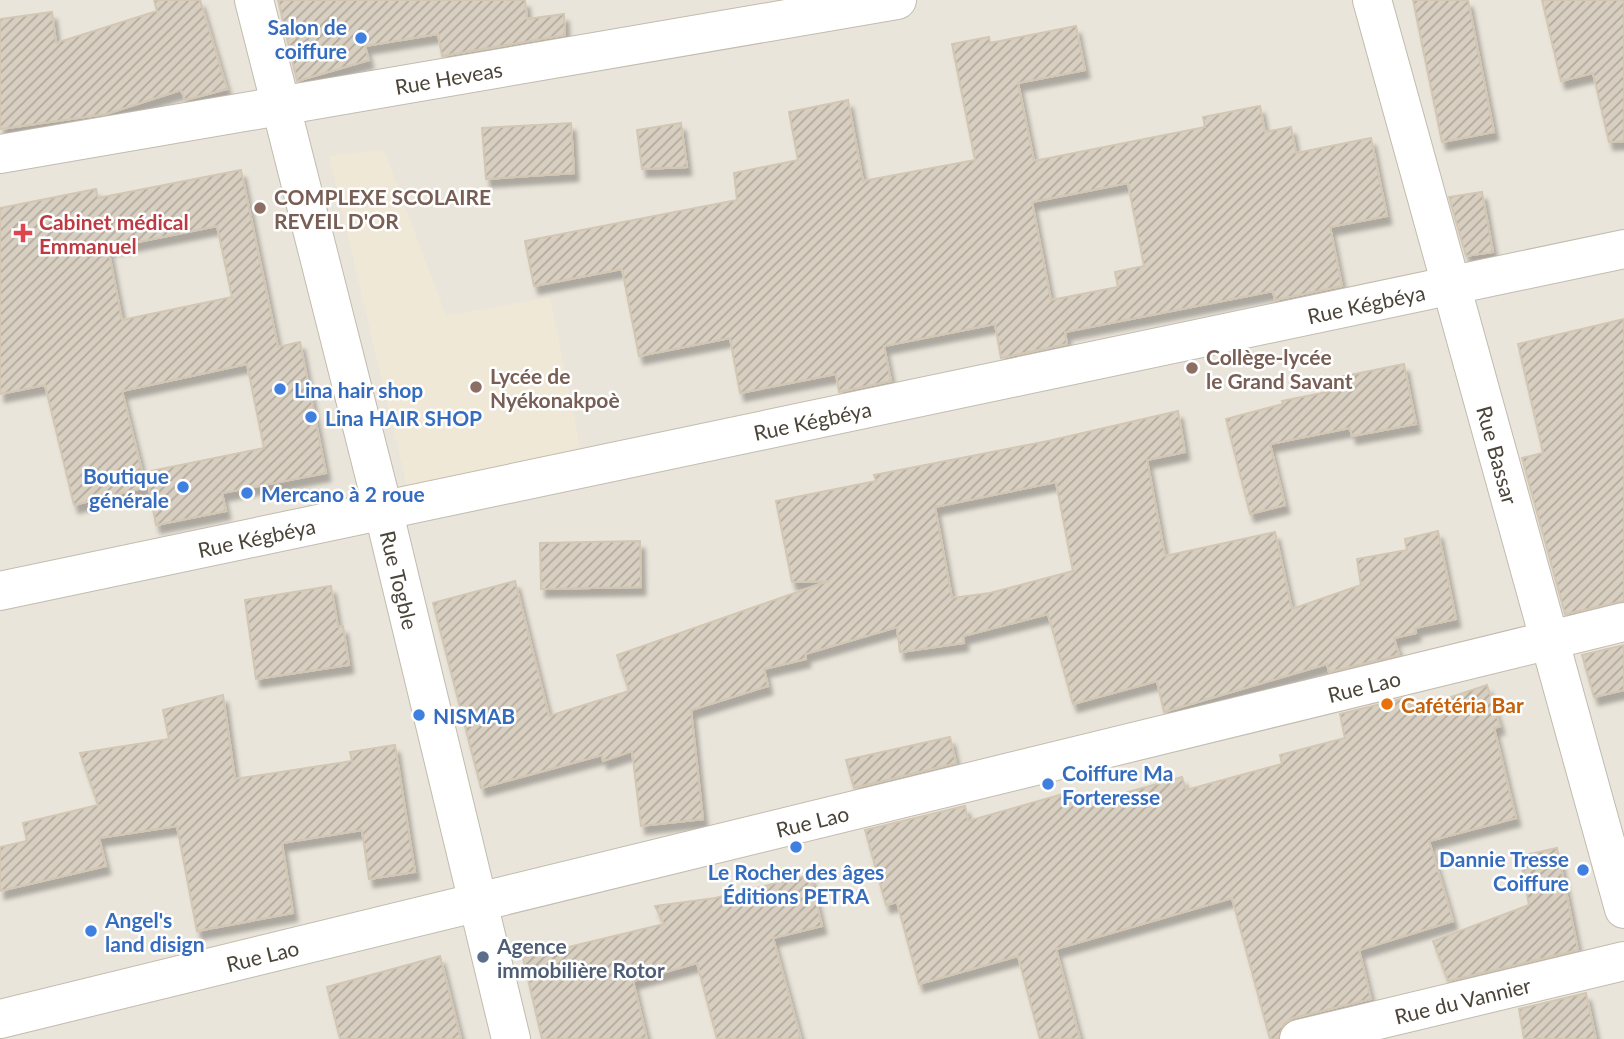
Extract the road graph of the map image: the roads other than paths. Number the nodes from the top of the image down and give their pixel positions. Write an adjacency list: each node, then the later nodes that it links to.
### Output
1 (254, 0): 4 (street, Rue Togble)
2 (897, 0): 4 (street, Rue Heveas)
3 (1372, 0): 7 (street, Rue Bassar)
4 (280, 106): 5 (street, Rue Heveas); 8 (street, Rue Togble)
5 (0, 154)
6 (1624, 249): 7 (street, Rue Kégbéya)
7 (1450, 285): 8 (street, Rue Kégbéya); 11 (street, Rue Bassar)
8 (383, 509): 9 (street, Rue Kégbéya); 12 (street, Rue Togble)
9 (0, 591)
10 (1624, 622): 11 (street, Rue Lao)
11 (1550, 640): 12 (street, Rue Lao); 13 (street, Rue Bassar)
12 (477, 901): 15 (street, Rue Lao); 16 (street, Rue Togble)
13 (1624, 909)
14 (1624, 961): 17 (street, Rue du Vannier)
15 (0, 1019)
16 (511, 1039)
17 (1299, 1039)

